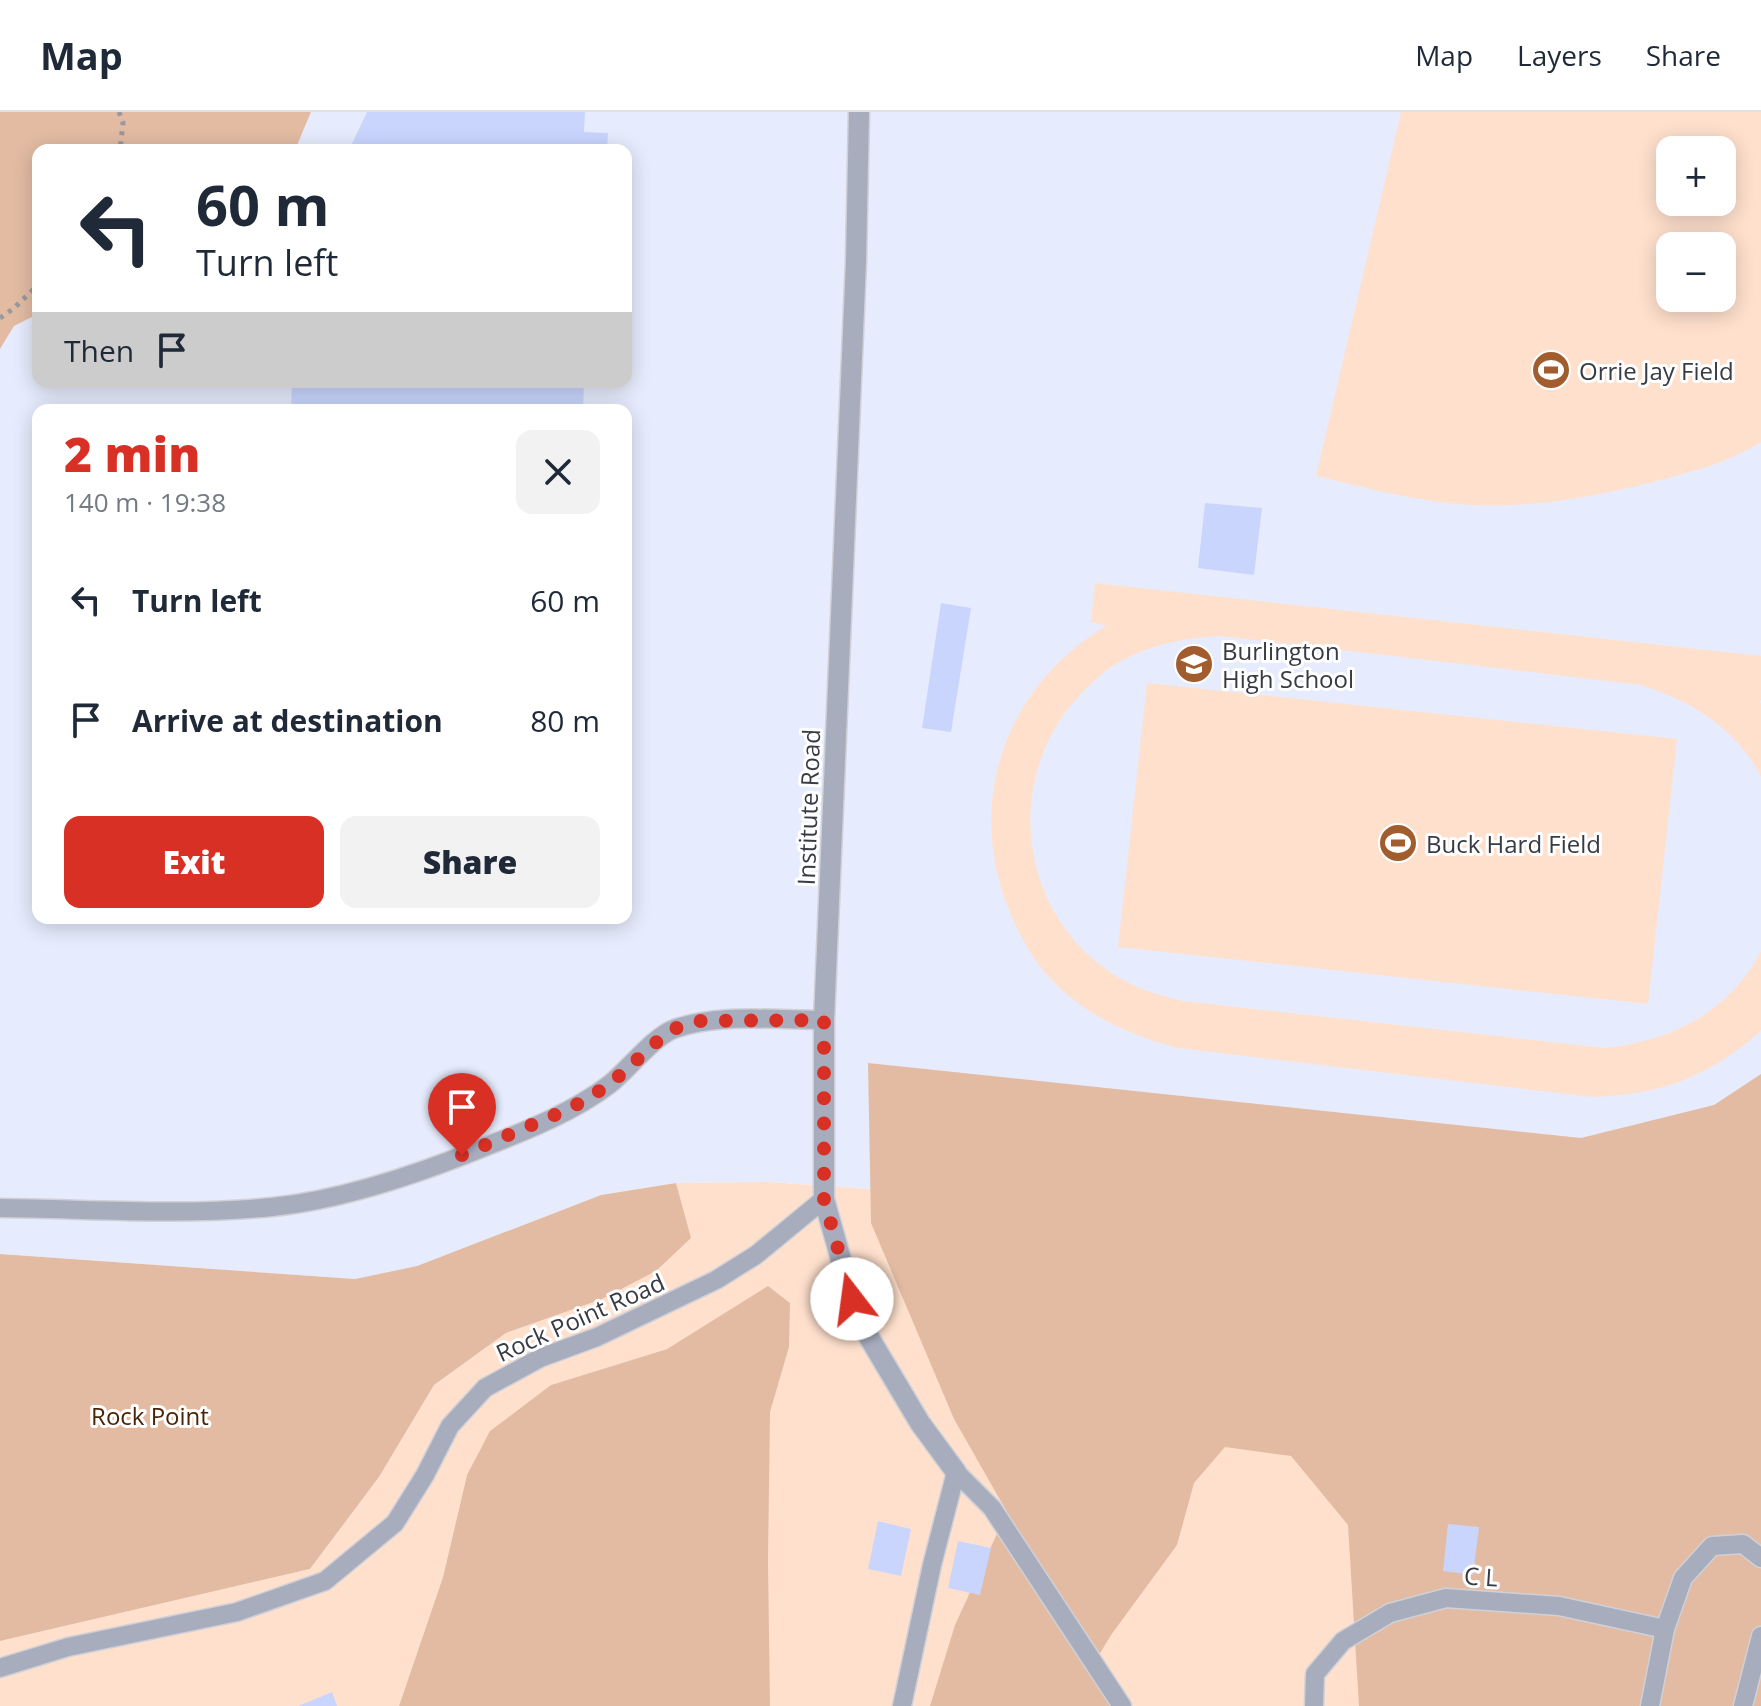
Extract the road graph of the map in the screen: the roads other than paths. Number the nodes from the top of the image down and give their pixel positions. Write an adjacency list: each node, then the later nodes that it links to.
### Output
1 (859, 112): 2 (street, Institute Road)
2 (824, 1020): 3 (street, Institute Road); 4 (lane)
3 (824, 1199): 5 (street, Institute Road); 9 (lane, Rock Point Road)
4 (0, 1208)
5 (956, 1472): 10 (lane); 11 (lane)
6 (1761, 1558): 7 (lane)
7 (1665, 1629): 12 (lane, C L); 13 (lane)
8 (1761, 1636): 14 (lane)
9 (0, 1668)
10 (902, 1706)
11 (1122, 1706)
12 (1314, 1706)
13 (1650, 1706)
14 (1743, 1706)

